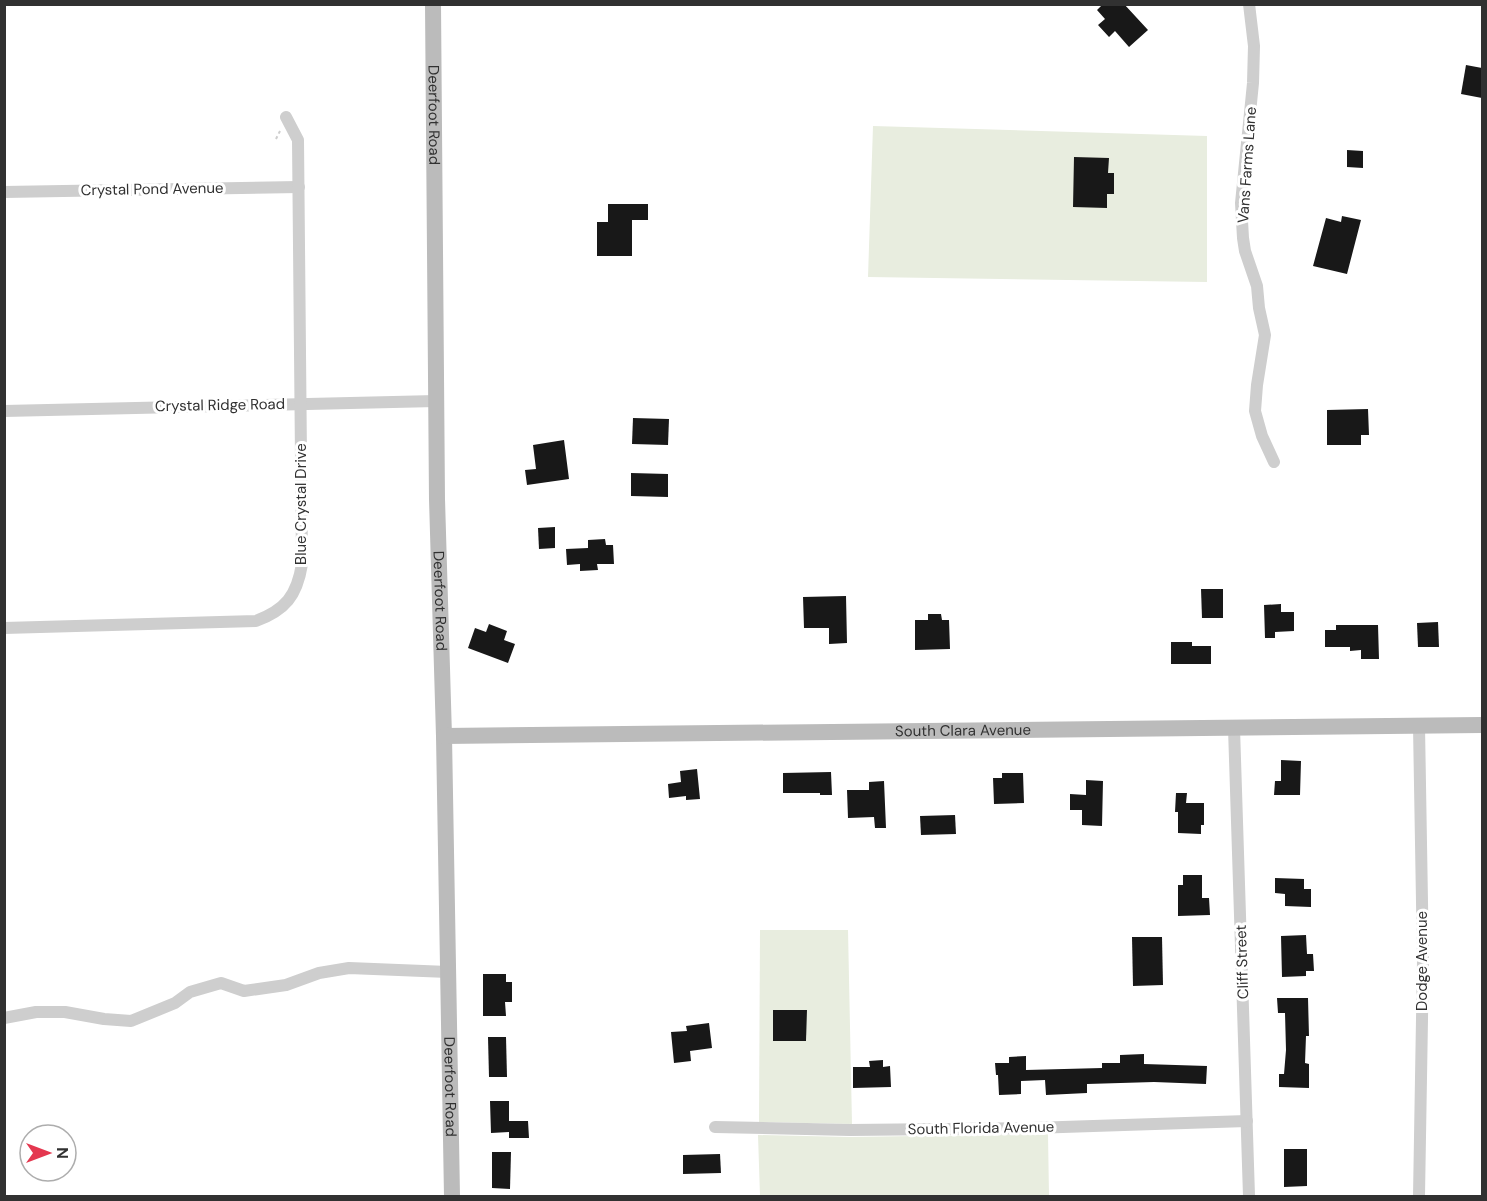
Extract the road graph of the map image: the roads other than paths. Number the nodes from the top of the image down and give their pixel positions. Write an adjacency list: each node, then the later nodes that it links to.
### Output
1 (433, 4): 6 (street, Deerfoot Road)
2 (1249, 4): 9 (street, Vans Farms Lane)
3 (286, 117): 4 (street, Blue Crystal Drive)
4 (299, 187): 5 (street, Crystal Pond Avenue); 7 (street, Blue Crystal Drive)
5 (4, 192)
6 (436, 401): 7 (street, Crystal Ridge Road); 14 (street, Deerfoot Road)
7 (300, 403): 8 (street, Crystal Ridge Road); 10 (street, Blue Crystal Drive)
8 (4, 411)
9 (1274, 462)
10 (4, 628)
11 (1482, 725): 12 (street, South Clara Avenue)
12 (1419, 726): 13 (street, South Clara Avenue); 21 (street, Dodge Avenue)
13 (1234, 728): 14 (street, South Clara Avenue); 17 (street, Cliff Street)
14 (444, 736): 15 (street, Deerfoot Road)
15 (448, 972): 16 (street); 19 (street, Deerfoot Road)
16 (4, 1018)
17 (1247, 1121): 18 (street, South Florida Avenue); 20 (street, Cliff Street)
18 (715, 1127)
19 (452, 1197)
20 (1249, 1197)
21 (1419, 1197)

